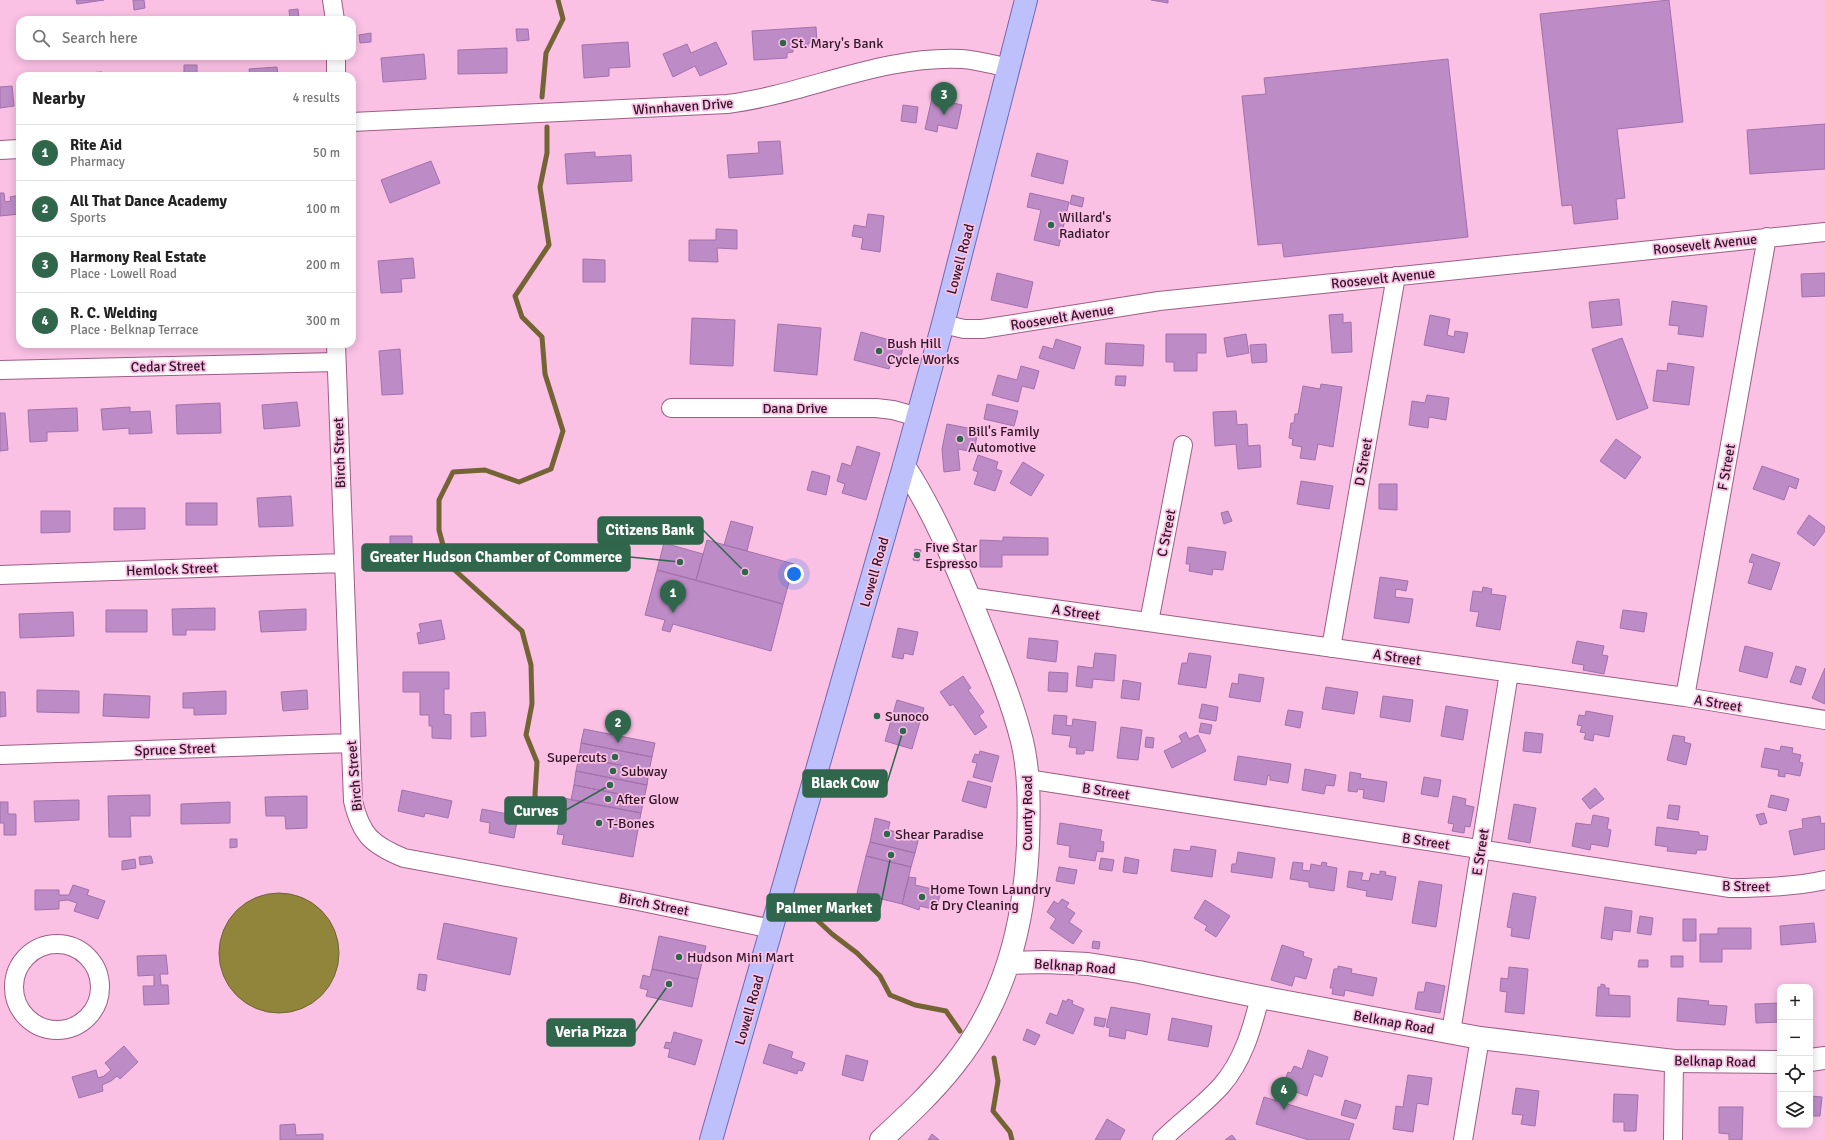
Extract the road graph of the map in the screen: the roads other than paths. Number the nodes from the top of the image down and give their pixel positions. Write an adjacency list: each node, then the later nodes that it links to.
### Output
1 (332, 0): 3 (street)
2 (1026, 0): 5 (main road, Lowell Road)
3 (334, 16)
4 (336, 60): 6 (street)
5 (1009, 68): 7 (street, Winnhaven Drive); 13 (main road, Lowell Road)
6 (336, 72)
7 (356, 122)
8 (16, 149): 9 (street)
9 (0, 150)
10 (1825, 232): 11 (street, Roosevelt Avenue)
11 (1767, 237): 12 (street, Roosevelt Avenue); 27 (street, F Street)
12 (1396, 276): 13 (street, Roosevelt Avenue); 25 (street, D Street)
13 (943, 324): 18 (main road, Lowell Road)
14 (336, 348): 15 (street, Birch Street)
15 (336, 362): 16 (street, Cedar Street); 21 (street, Birch Street)
16 (0, 370)
17 (671, 408): 18 (street, Dana Drive)
18 (918, 417): 20 (main road, Lowell Road)
19 (1183, 445): 24 (street, C Street)
20 (904, 466): 23 (street, County Road); 34 (main road, Lowell Road)
21 (343, 563): 22 (street, Hemlock Street); 29 (street, Birch Street)
22 (0, 575)
23 (969, 597): 24 (street, A Street); 31 (street, County Road)
24 (1149, 622): 25 (street, A Street)
25 (1331, 648): 26 (street, A Street)
26 (1509, 673): 27 (street, A Street); 32 (street, E Street)
27 (1685, 697): 28 (street, A Street)
28 (1825, 720)
29 (350, 744): 30 (street, Spruce Street); 34 (street, Birch Street)
30 (0, 755)
31 (1027, 779): 32 (street, B Street); 35 (street, County Road)
32 (1480, 850): 33 (street, B Street); 38 (street, E Street)
33 (1825, 880)
34 (772, 929): 44 (main road, Lowell Road)
35 (1010, 963): 37 (street, Belknap Road); 45 (street, County Road)
36 (7, 990): 36 (street)
37 (1260, 998): 38 (street, Belknap Road); 46 (street)
38 (1451, 1032): 39 (street, Belknap Road)
39 (1480, 1038): 42 (street, Belknap Road); 47 (street)
40 (1825, 1058): 41 (street)
41 (1813, 1060)
42 (1674, 1061): 43 (street, Belknap Road); 48 (street)
43 (1777, 1062)
44 (712, 1140)
45 (881, 1140)
46 (1162, 1140)
47 (1464, 1140)
48 (1673, 1140)

